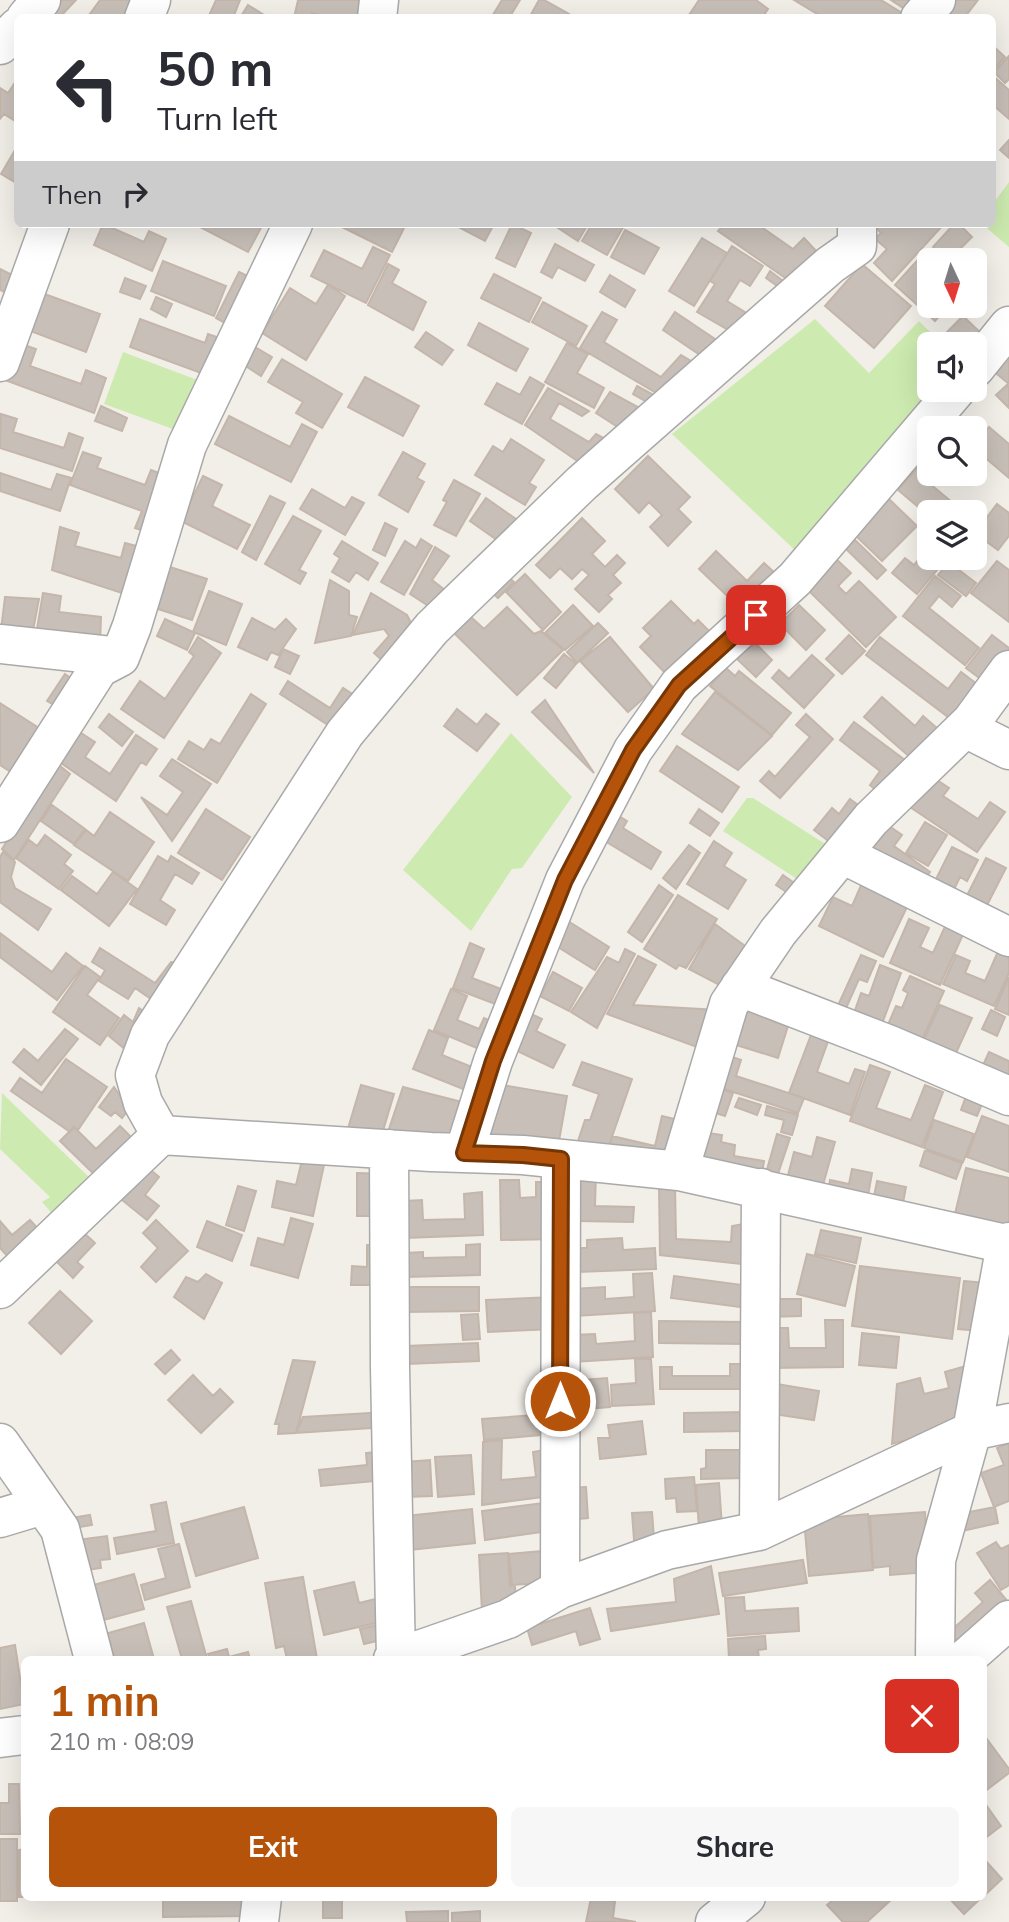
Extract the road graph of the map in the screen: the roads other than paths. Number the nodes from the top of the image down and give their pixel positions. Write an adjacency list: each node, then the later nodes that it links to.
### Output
1 (41, 0): 3 (street)
2 (936, 0): 4 (street)
3 (29, 14)
4 (924, 14)
5 (14, 31): 6 (street)
6 (0, 45)
7 (49, 228): 12 (street)
8 (291, 228): 15 (street)
9 (857, 228): 24 (street)
10 (1009, 326): 11 (street)
11 (987, 353)
12 (0, 362)
13 (946, 402): 26 (street)
14 (0, 643): 15 (street)
15 (120, 657): 19 (street)
16 (1009, 670): 17 (street)
17 (965, 728): 18 (street); 20 (street)
18 (1009, 750)
19 (0, 824)
20 (842, 855): 21 (street); 22 (street)
21 (1009, 936)
22 (740, 987): 23 (street); 28 (street)
23 (1009, 1096)
24 (161, 1135): 25 (street); 31 (street)
25 (389, 1149): 26 (street); 41 (street)
26 (464, 1153): 27 (street)
27 (561, 1159): 28 (street); 38 (street)
28 (679, 1171): 29 (street)
29 (761, 1188): 30 (street); 37 (street)
30 (1007, 1243): 33 (street)
31 (0, 1289)
32 (1009, 1423): 33 (street)
33 (972, 1431): 37 (street); 43 (street)
34 (0, 1443): 35 (street)
35 (43, 1505): 36 (street); 40 (street)
36 (0, 1518)
37 (759, 1531): 38 (street)
38 (559, 1590): 42 (street)
39 (1009, 1620): 44 (street)
40 (93, 1656)
41 (395, 1656)
42 (403, 1656)
43 (935, 1656)
44 (968, 1656)
45 (21, 1735): 46 (street)
46 (0, 1738)
47 (262, 1901): 49 (street)
48 (741, 1901): 50 (street)
49 (260, 1922)
50 (715, 1922)

